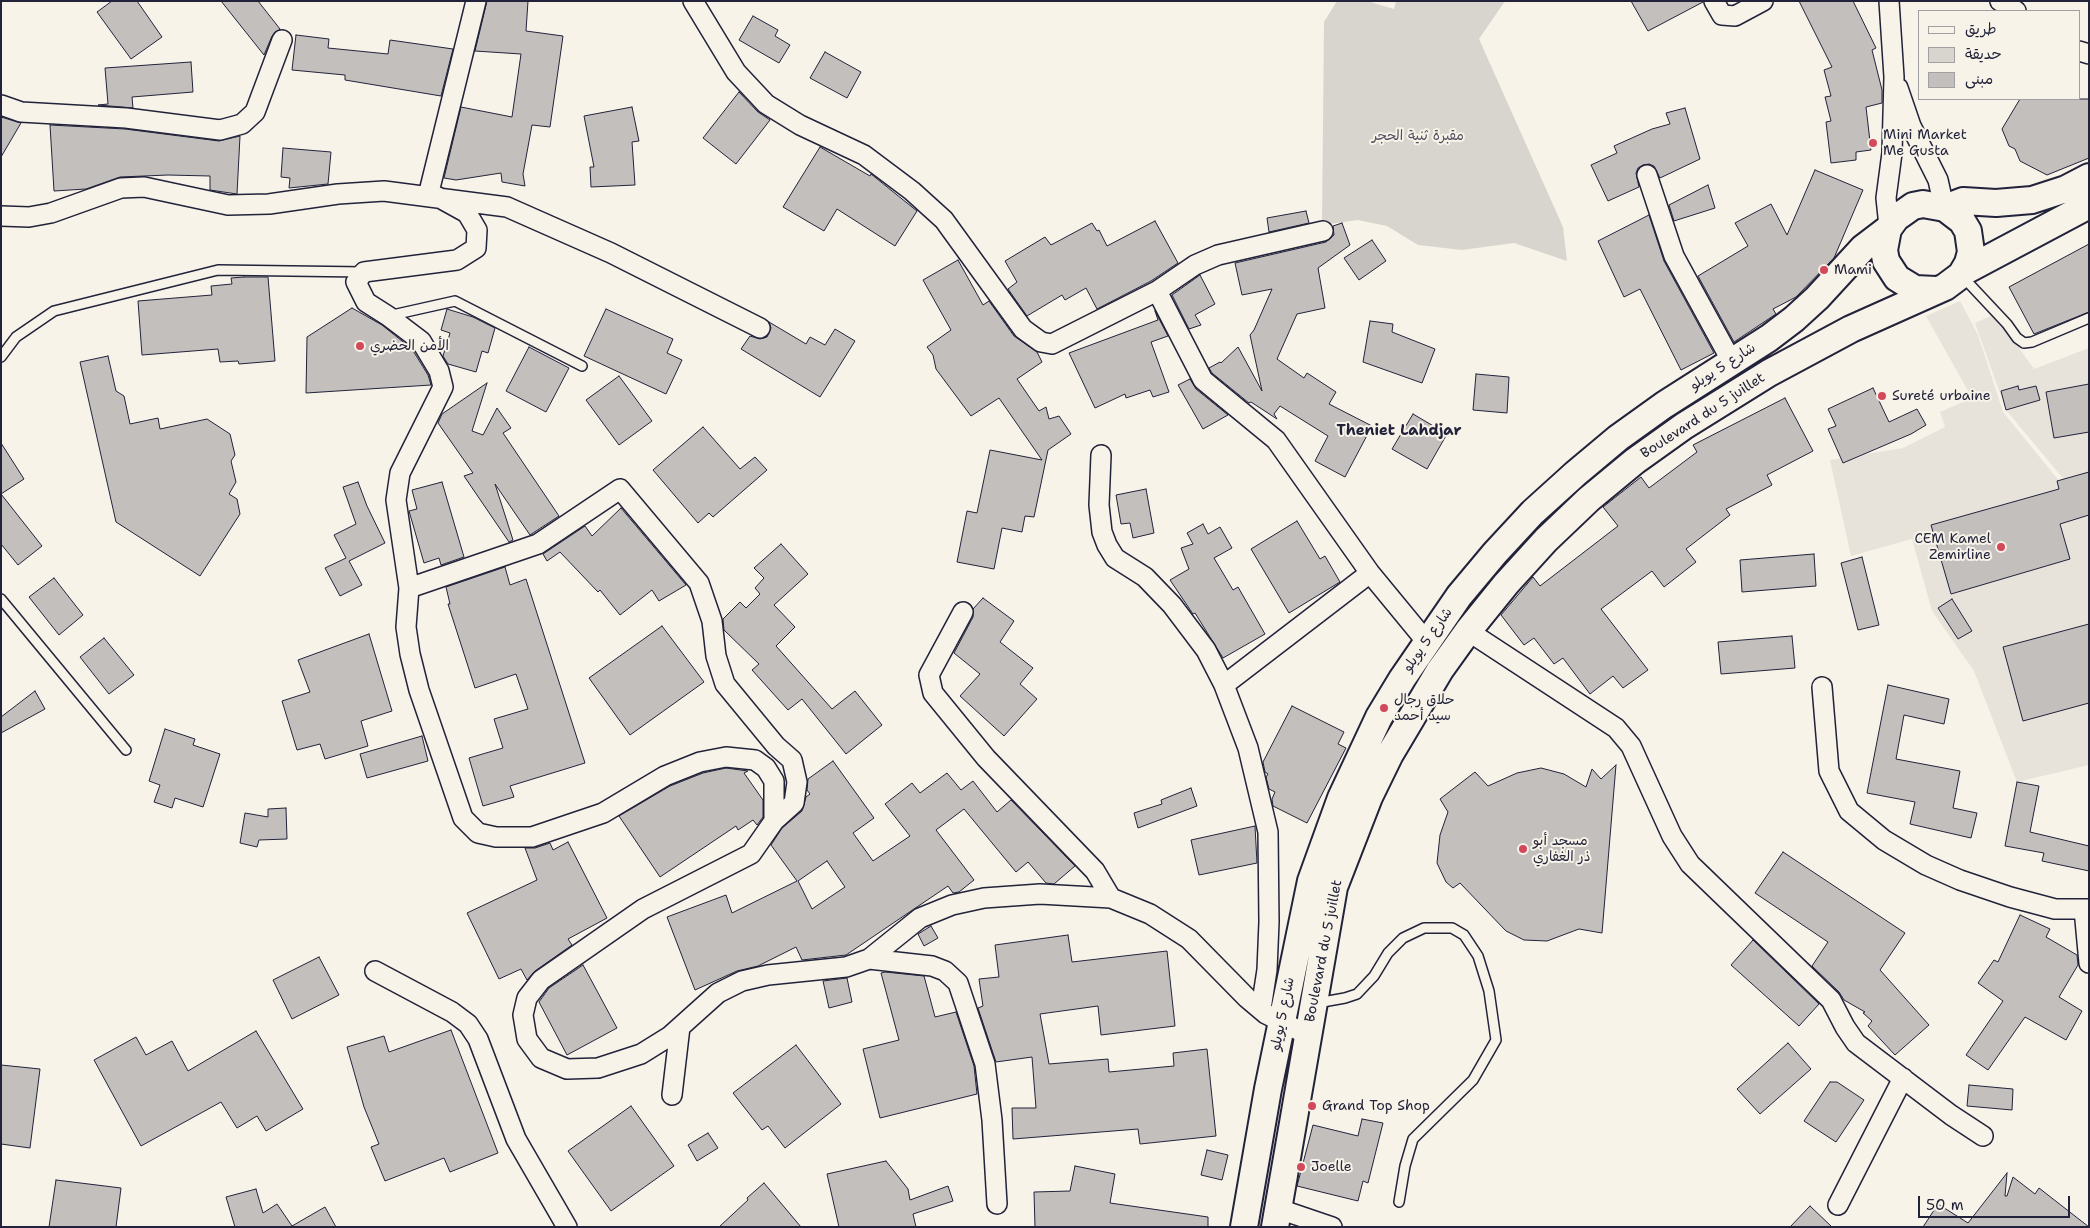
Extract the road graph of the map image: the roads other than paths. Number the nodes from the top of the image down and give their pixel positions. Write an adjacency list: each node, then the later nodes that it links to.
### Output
1 (476, 1): 11 (street)
2 (1714, 1): 3 (street)
3 (1763, 1)
4 (1889, 1): 7 (street)
5 (697, 3): 20 (street)
6 (282, 40): 8 (street)
7 (1894, 77): 13 (street); 15 (street)
8 (1, 105)
9 (1647, 175): 25 (street)
10 (2089, 176): 13 (main road)
11 (433, 197): 14 (street); 17 (street); 23 (street)
12 (2089, 205): 18 (main road)
13 (1945, 207): 15 (main road); 18 (main road)
14 (1, 216)
15 (1889, 228): 19 (main road); 25 (main road, شارع 5 يويلو)
16 (1323, 231): 20 (street)
17 (364, 272): 21 (street); 24 (lane)
18 (1962, 274): 19 (main road); 22 (lane)
19 (1936, 290): 32 (main road, Boulevard du 5 juillet)
20 (1157, 291): 28 (street)
21 (388, 316): 26 (lane); 29 (street)
22 (2089, 318)
23 (760, 328)
24 (1, 357)
25 (1732, 362): 33 (main road, شارع 5 يويلو)
26 (582, 366)
27 (1102, 455): 34 (street)
28 (1370, 573): 33 (street); 34 (street)
29 (409, 588): 37 (street); 37 (street)
30 (1, 599): 36 (lane)
31 (963, 612): 38 (street)
32 (1468, 631): 43 (main road, Boulevard du 5 juillet); 47 (street)
33 (1426, 641): 44 (main road, شارع 5 يويلو)
34 (1224, 685): 44 (street)
35 (1822, 686): 39 (street)
36 (126, 750)
37 (774, 821): 45 (street)
38 (1110, 898): 40 (street); 44 (street)
39 (2086, 909): 41 (street)
40 (869, 959): 45 (street); 51 (street)
41 (2089, 963)
42 (375, 971): 54 (street)
43 (1314, 1004): 46 (main road, Boulevard du 5 juillet); 50 (lane)
44 (1271, 1016): 46 (street); 55 (main road, شارع 5 يويلو)
45 (680, 1027): 48 (street)
46 (1308, 1035): 53 (main road, Boulevard du 5 juillet)
47 (1903, 1078): 49 (street); 52 (street)
48 (672, 1095)
49 (1983, 1136)
50 (1399, 1202)
51 (997, 1204)
52 (1838, 1205)
53 (1277, 1218): 56 (street)
54 (567, 1227)
55 (1244, 1227)
56 (1332, 1227)

